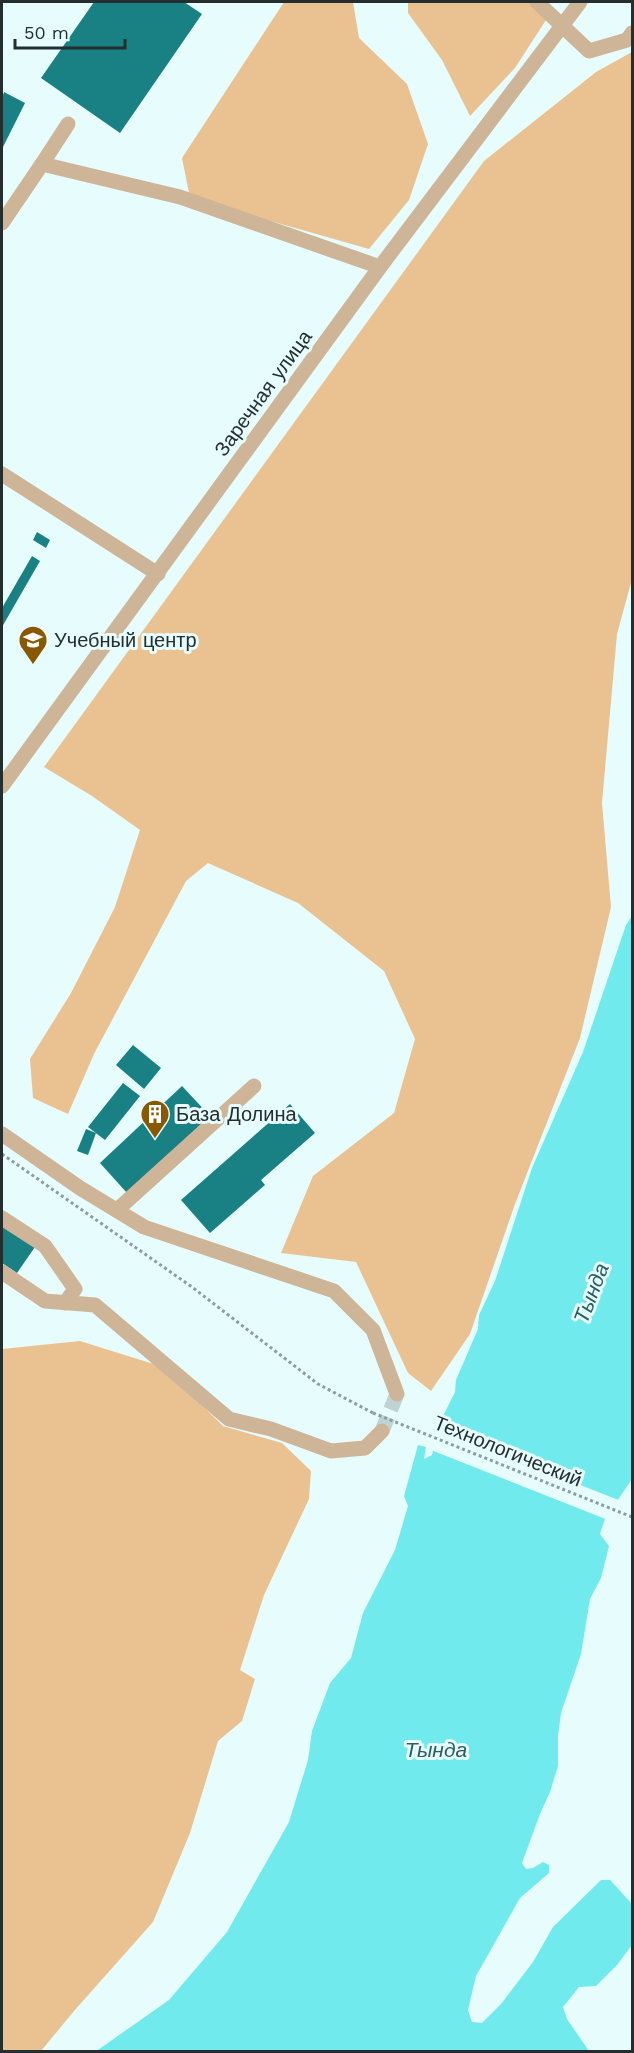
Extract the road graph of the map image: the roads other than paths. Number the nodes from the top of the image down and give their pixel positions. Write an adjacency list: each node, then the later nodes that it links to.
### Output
1 (537, 2): 3 (street)
2 (580, 2): 3 (street, Заречная улица)
3 (561, 26): 4 (street); 8 (street, Заречная улица)
4 (633, 33)
5 (68, 124): 6 (street)
6 (42, 164): 7 (street); 8 (street)
7 (2, 223)
8 (380, 267): 10 (street, Заречная улица)
9 (2, 474): 10 (street)
10 (158, 574): 11 (street, Заречная улица)
11 (9, 765): 12 (street, Заречная улица)
12 (2, 786)
13 (254, 1086): 15 (street)
14 (2, 1134): 15 (street)
15 (117, 1210): 19 (street)
16 (2, 1218): 18 (street)
17 (2, 1272): 18 (street)
18 (65, 1303): 20 (street)
19 (397, 1394)
20 (382, 1431)

